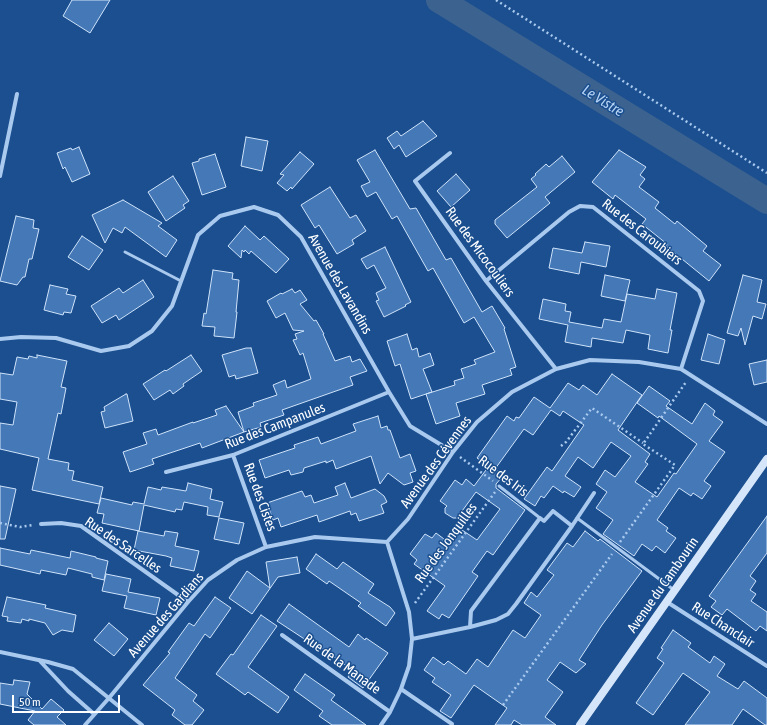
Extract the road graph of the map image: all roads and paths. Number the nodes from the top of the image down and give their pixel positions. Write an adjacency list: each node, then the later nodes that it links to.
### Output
1 (496, 0): 4 (path)
2 (17, 94): 5 (street)
3 (450, 153): 8 (street, Rue des Micocouliers)
4 (767, 173)
5 (0, 176)
6 (125, 252): 7 (lane)
7 (181, 281): 9 (street, Avenue des Lavandins); 12 (street, Avenue des Lavandins)
8 (486, 281): 10 (street, Rue des Micocouliers); 11 (street, Rue des Caroubiers)
9 (0, 339)
10 (556, 369): 11 (street, Avenue des Cévennes); 16 (street, Avenue des Cévennes)
11 (681, 370): 13 (street, Avenue des Cévennes)
12 (389, 392): 16 (street, Avenue des Lavandins); 17 (street, Rue des Campanules)
13 (767, 424)
14 (643, 444): 15 (path)
15 (561, 446)
16 (453, 452): 20 (path, Rue des Iris); 27 (street, Avenue des Cévennes)
17 (233, 456): 19 (street, Rue des Campanules); 28 (street, Rue des Cistes)
18 (767, 459): 29 (street, Avenue du Cambourin)
19 (166, 472)
20 (499, 486): 22 (lane, Rue des Iris); 32 (path, Rue des Jonquilles)
21 (594, 493): 23 (street)
22 (540, 518): 26 (street); 33 (street)
23 (577, 518): 26 (street); 29 (lane)
24 (0, 523): 25 (path)
25 (41, 524): 30 (street, Rue des Sarcelles)
26 (572, 526): 33 (street)
27 (387, 542): 28 (street, Avenue des Gardians); 32 (street)
28 (266, 547): 30 (street, Avenue des Gardians)
29 (675, 590): 31 (street, Avenue du Cambourin)
30 (188, 602): 40 (street, Avenue des Gardians)
31 (667, 602): 38 (street, Rue Chanclair); 47 (street, Avenue du Cambourin)
32 (409, 612): 35 (street)
33 (470, 627): 35 (street)
34 (282, 635): 41 (street, Rue de la Manade)
35 (412, 639): 39 (street)
36 (0, 652): 37 (street)
37 (38, 660): 40 (street); 42 (street)
38 (767, 666)
39 (401, 689): 41 (street); 43 (street)
40 (109, 698): 42 (street, Avenue des Gardians); 45 (street)
41 (390, 712): 46 (street)
42 (94, 714): 44 (street, Avenue des Gardians)
43 (452, 724)
44 (85, 725)
45 (142, 725)
46 (381, 725)
47 (580, 725)

